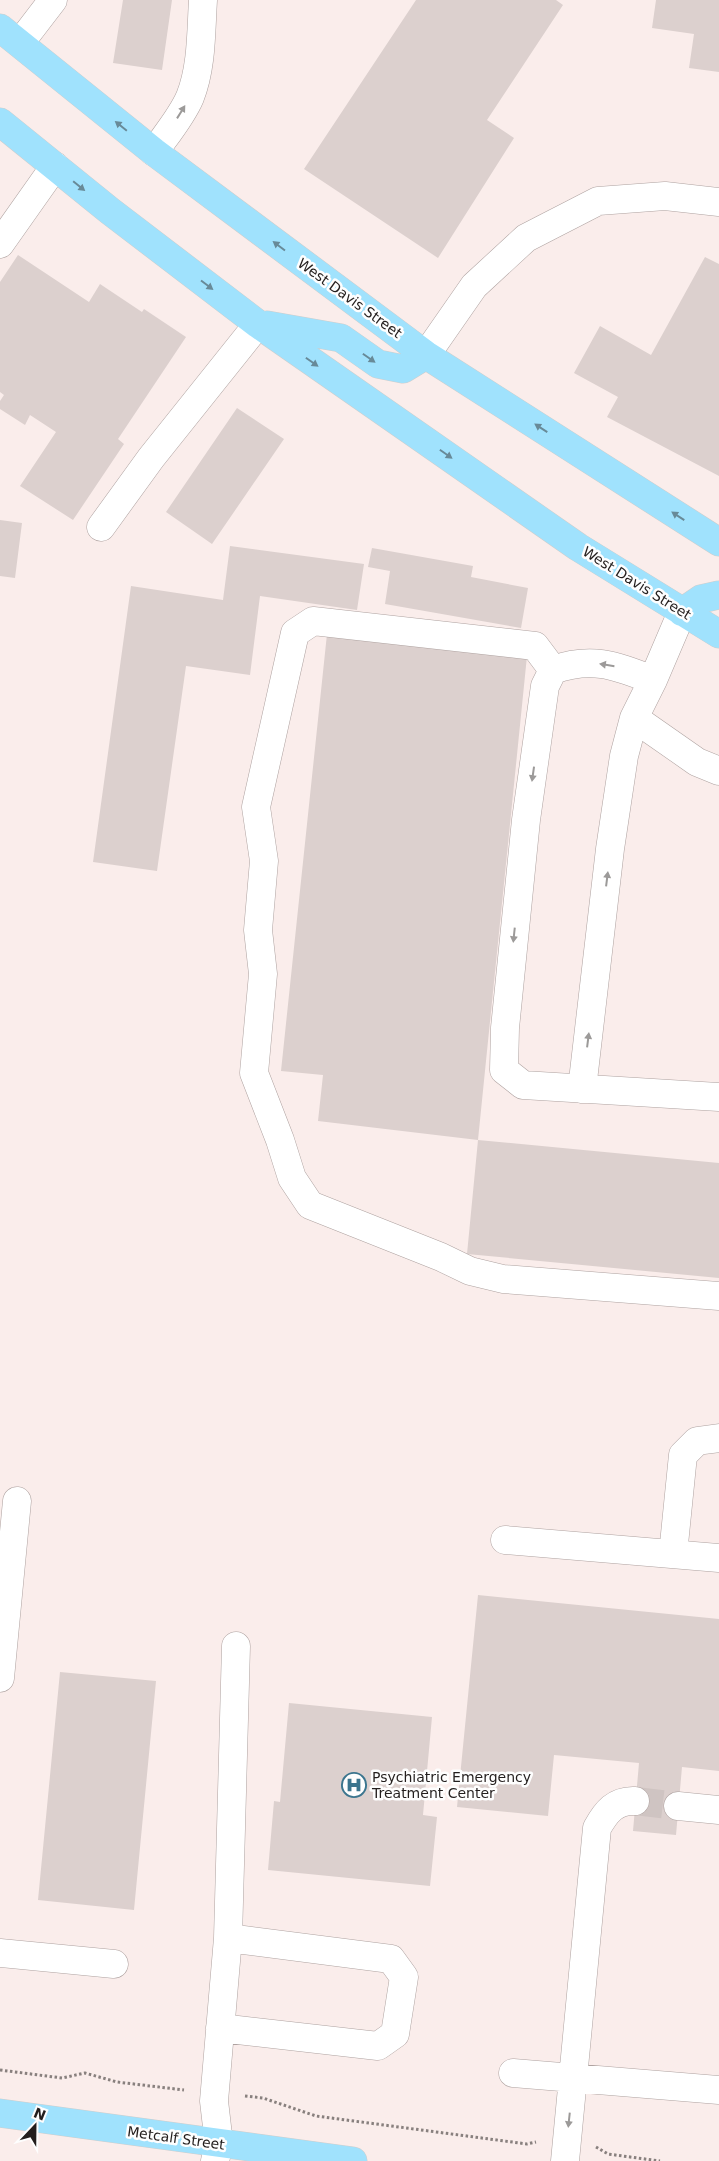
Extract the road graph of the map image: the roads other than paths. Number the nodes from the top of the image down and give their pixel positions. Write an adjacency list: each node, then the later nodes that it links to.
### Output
1 (53, 0): 3 (street)
2 (203, 0): 5 (street, one-way to 2)
3 (10, 36): 5 (main road, West Davis Street, one-way to 3)
4 (0, 122): 6 (main road, West Davis Street)
5 (154, 152): 10 (main road, West Davis Street, one-way to 5)
6 (55, 166): 8 (street); 9 (main road, West Davis Street, one-way to 9)
7 (719, 202): 10 (street)
8 (0, 244)
9 (258, 324): 10 (main road, one-way to 10); 11 (street); 14 (main road, West Davis Street, one-way to 14)
10 (426, 355): 12 (main road, West Davis Street, one-way to 10)
11 (101, 527)
12 (719, 542)
13 (719, 595): 14 (main road)
14 (682, 612): 15 (main road, West Davis Street); 17 (street)
15 (719, 634)
16 (553, 670): 17 (street, one-way to 16); 20 (street, one-way to 20); 22 (street)
17 (654, 680): 18 (street)
18 (634, 718): 19 (street); 20 (street, one-way to 18)
19 (719, 771)
20 (582, 1089): 21 (street)
21 (719, 1097)
22 (719, 1296)
23 (719, 1438): 26 (street)
24 (16, 1502): 29 (street)
25 (505, 1540): 26 (street)
26 (673, 1554): 27 (street)
27 (719, 1558)
28 (236, 1646): 33 (street)
29 (0, 1678)
30 (635, 1801): 38 (street)
31 (678, 1806): 32 (street)
32 (719, 1810)
33 (228, 1938): 36 (street); 36 (street)
34 (0, 1952): 35 (street)
35 (114, 1964)
36 (220, 2028): 42 (street)
37 (513, 2073): 38 (street)
38 (573, 2078): 39 (street); 41 (street, one-way to 41)
39 (719, 2090)
40 (0, 2113): 42 (main road, Metcalf Street)
41 (566, 2151)
42 (217, 2153): 43 (main road, Metcalf Street)
43 (353, 2161)

